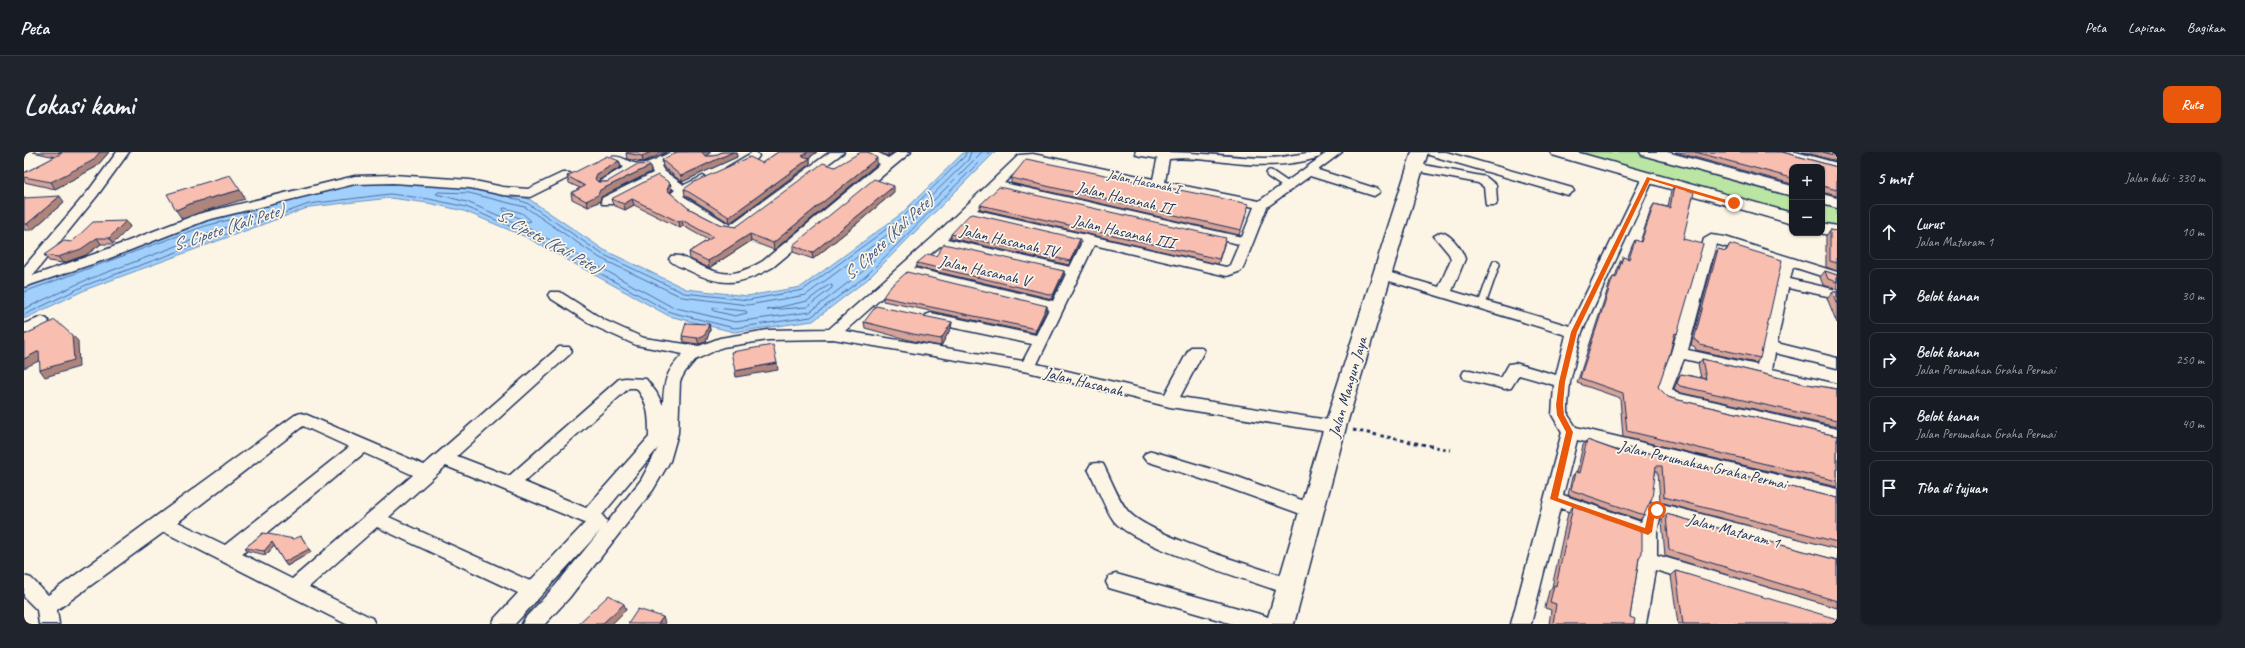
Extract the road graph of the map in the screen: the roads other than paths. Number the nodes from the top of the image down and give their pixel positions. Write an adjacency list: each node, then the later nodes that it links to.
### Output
1 (123, 152): 53 (street)
2 (680, 152): 21 (street)
3 (838, 152): 30 (street)
4 (868, 152): 18 (street)
5 (905, 152): 18 (street)
6 (1139, 152): 15 (lane)
7 (1239, 152): 12 (street)
8 (1433, 152): 32 (street)
9 (1558, 152): 25 (street)
10 (1782, 152): 20 (street)
11 (1655, 153): 31 (street)
12 (1316, 154): 13 (street); 15 (street)
13 (1333, 154): 22 (street)
14 (753, 156): 30 (street)
15 (1164, 156): 27 (street)
16 (1417, 159): 36 (street); 52 (street, Jalan Mangun Jaya)
17 (616, 160): 19 (street)
18 (888, 163): 47 (street)
19 (634, 167): 21 (street); 26 (street)
20 (1837, 167)
21 (657, 170): 30 (street); 35 (street)
22 (1307, 171): 29 (street); 33 (street)
23 (1270, 174): 29 (lane)
24 (566, 176): 56 (street)
25 (1648, 178): 40 (street); 67 (street)
26 (604, 184)
27 (1159, 184): 28 (street, Jalan Hasanah I); 38 (street, Jalan Hasanah I)
28 (995, 185): 39 (street); 46 (street, Jalan Hasanah II)
29 (1289, 186): 38 (street)
30 (683, 190)
31 (1789, 190)
32 (1568, 191)
33 (1374, 192)
34 (1825, 200): 37 (street)
35 (607, 201)
36 (1492, 202)
37 (1837, 203)
38 (1262, 205): 46 (street)
39 (966, 211): 44 (street); 45 (street, Jalan Hasanah III)
40 (1789, 218)
41 (1825, 229): 42 (street)
42 (1837, 232)
43 (1441, 236): 57 (street)
44 (937, 241): 50 (street); 51 (street, Jalan Hasanah IV)
45 (1089, 241): 46 (street, Jalan Hasanah III); 51 (street)
46 (1247, 242)
47 (676, 259)
48 (1787, 261): 54 (street); 55 (street); 74 (street)
49 (1496, 264): 61 (lane)
50 (904, 270): 60 (street); 62 (street, Jalan Hasanah V)
51 (1074, 272): 62 (street)
52 (1381, 274): 57 (street); 82 (street, Jalan Mangun Jaya)
53 (24, 276)
54 (1837, 277)
55 (1783, 282): 58 (street); 70 (street)
56 (24, 283)
57 (1444, 292): 61 (street)
58 (1837, 294)
59 (555, 295): 72 (street)
60 (865, 304): 63 (street); 68 (street)
61 (1482, 304): 67 (street)
62 (1057, 306): 69 (street)
63 (880, 307)
64 (918, 315): 69 (street)
65 (42, 322): 66 (street)
66 (24, 329)
67 (1574, 332): 79 (street)
68 (833, 334): 72 (street, Jalan Hasanah); 76 (street, Jalan Hasanah)
69 (1041, 341): 76 (street)
70 (1769, 346): 75 (street); 77 (street)
71 (564, 351): 87 (street)
72 (699, 351): 110 (street)
73 (1196, 351): 81 (street)
74 (1678, 353): 77 (street); 84 (street)
75 (1837, 363)
76 (1028, 367): 81 (street, Jalan Hasanah)
77 (1763, 373): 80 (street)
78 (1470, 375): 79 (street)
79 (1562, 382): 83 (street)
80 (1837, 389)
81 (1170, 402): 82 (street, Jalan Hasanah)
82 (1334, 427): 93 (street, Jalan Mangun Jaya)
83 (1570, 432): 91 (street, Jalan Perumahan Graha Permai); 92 (street)
84 (1837, 435)
85 (362, 446): 89 (street); 96 (street); 98 (street)
86 (1152, 457): 93 (street)
87 (444, 458): 89 (street); 90 (street)
88 (1097, 469): 103 (street)
89 (426, 473): 95 (street)
90 (511, 484): 94 (street); 94 (street)
91 (1837, 496)
92 (1554, 499): 97 (street); 113 (street)
93 (1312, 511): 103 (street, Jalan Mangun Jaya)
94 (589, 517): 105 (street)
95 (374, 518): 104 (street); 105 (street)
96 (163, 523): 98 (street); 106 (street)
97 (1648, 532): 99 (street, Jalan Mataram 1); 100 (street)
98 (228, 554): 104 (street)
99 (1837, 557)
100 (1647, 560): 107 (street); 114 (street)
101 (1116, 582): 111 (street)
102 (24, 584): 106 (street)
103 (1291, 587): 112 (street, Jalan Mangun Jaya)
104 (295, 588): 108 (street)
105 (532, 591): 109 (street)
106 (48, 616)
107 (1837, 616)
108 (365, 624)
109 (502, 624)
110 (532, 624)
111 (1263, 624)
112 (1280, 624)
113 (1521, 624)
114 (1636, 624)

